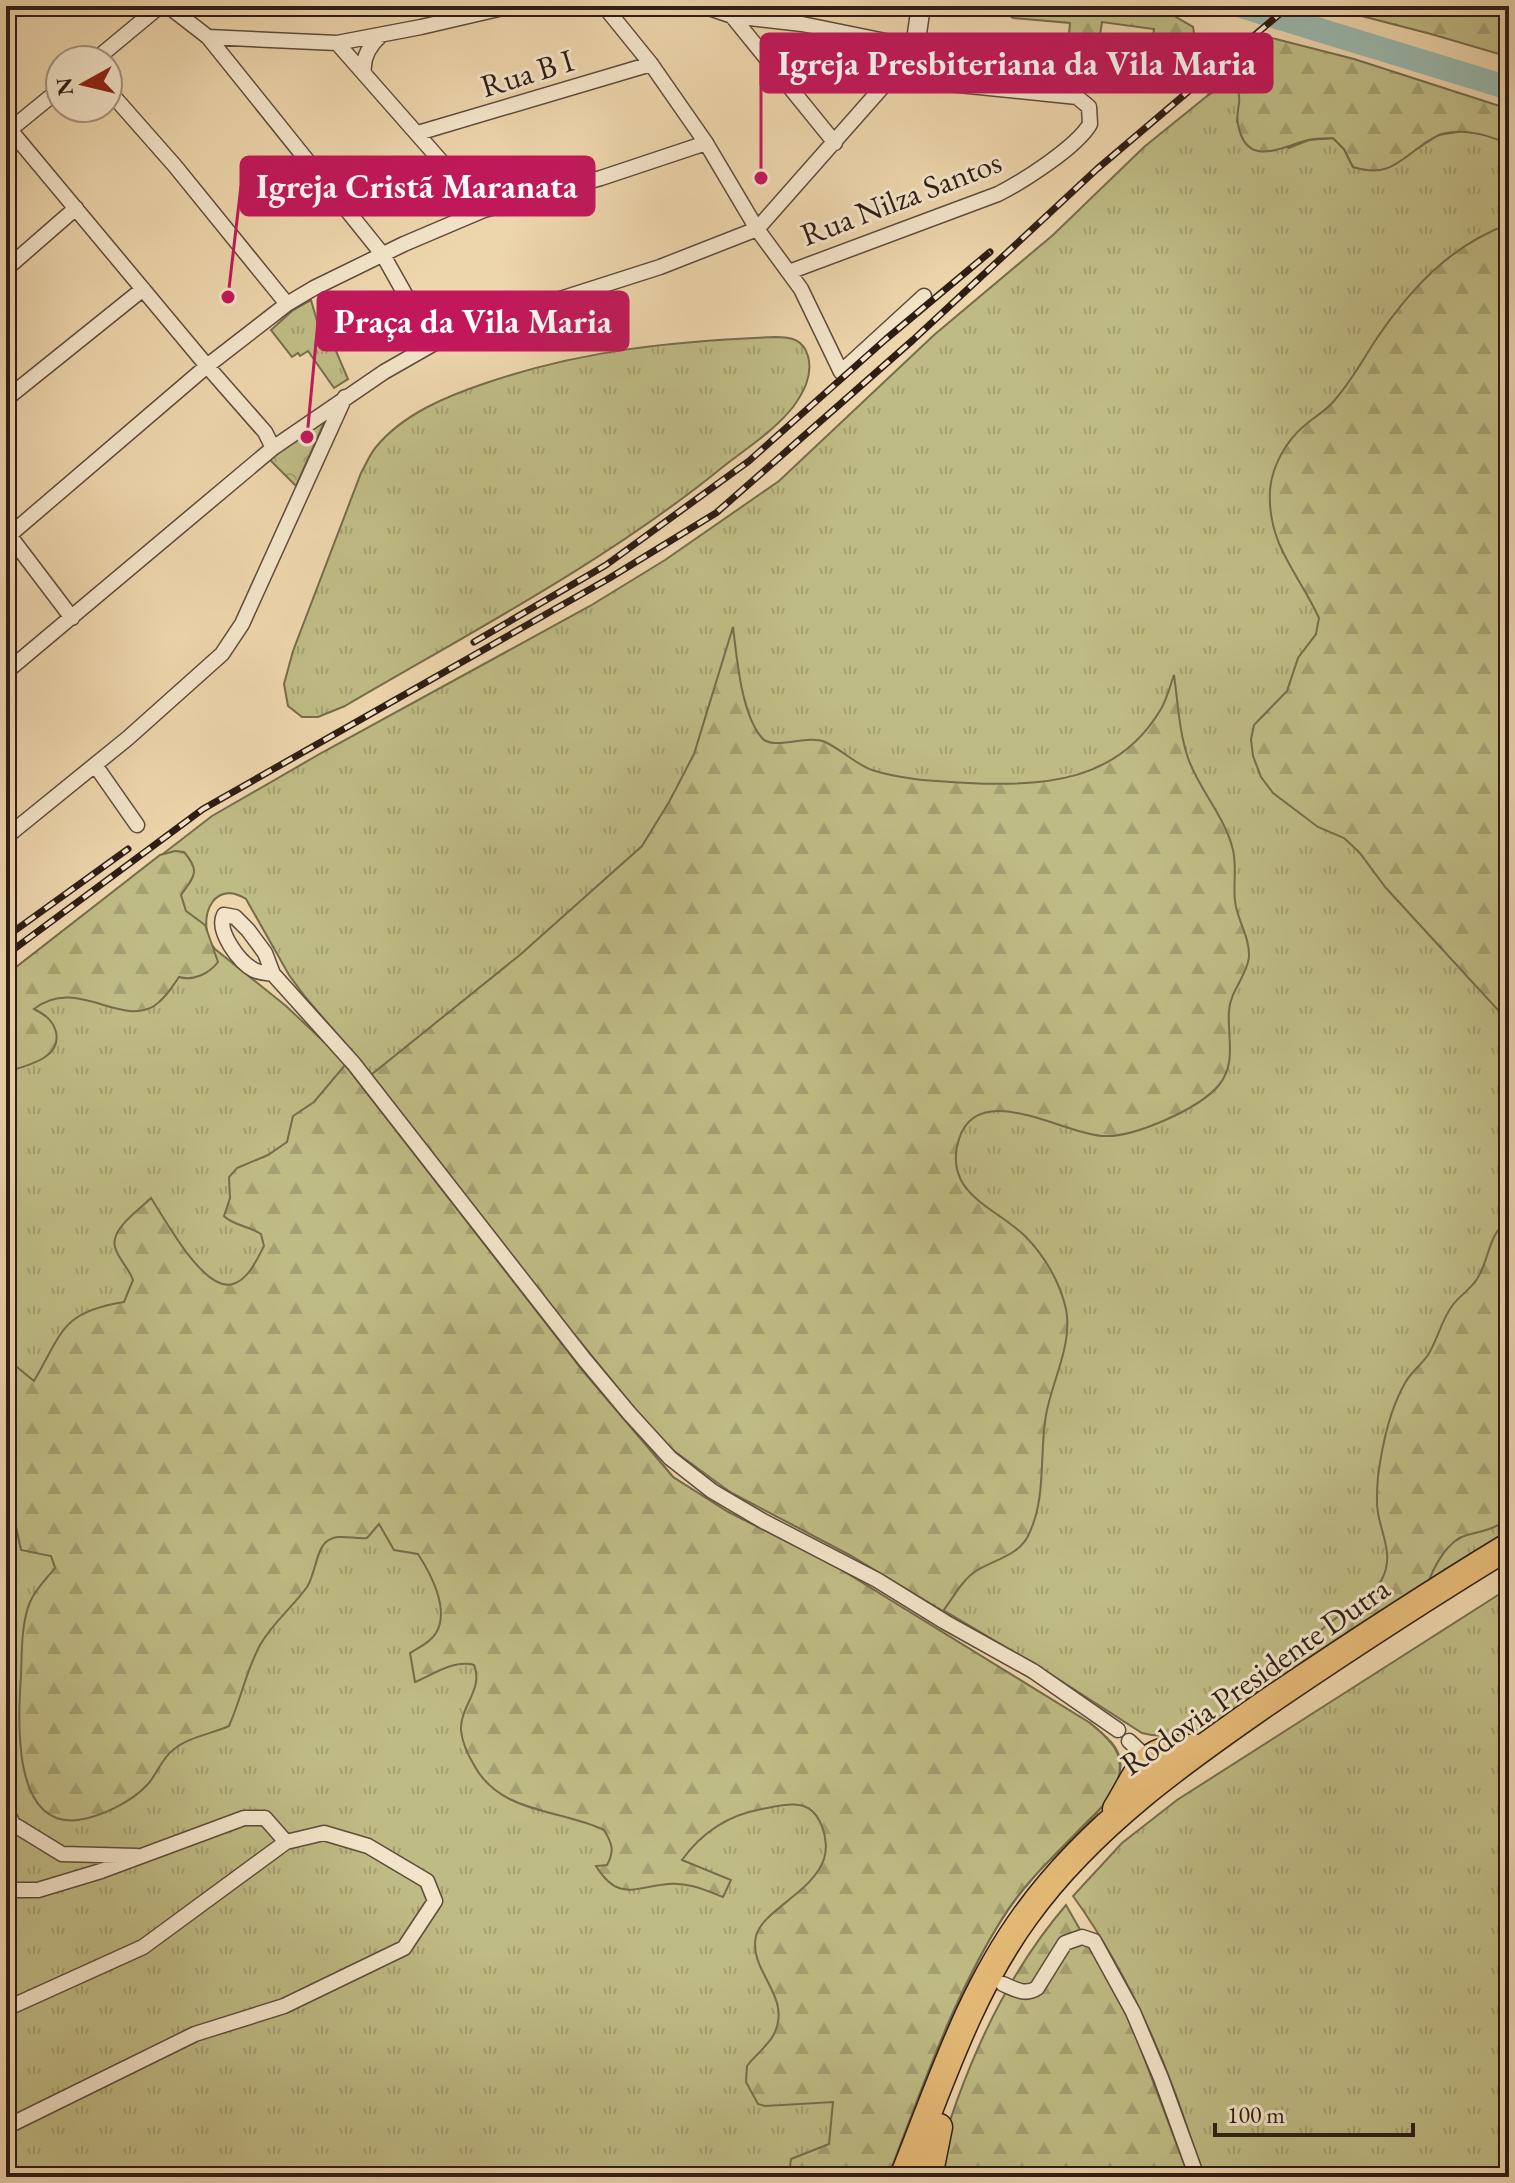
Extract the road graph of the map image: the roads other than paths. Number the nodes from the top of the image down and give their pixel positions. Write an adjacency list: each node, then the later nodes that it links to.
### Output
1 (138, 6): 9 (street)
2 (160, 6): 9 (street)
3 (168, 6): 11 (street)
4 (511, 6): 10 (street)
5 (604, 6): 15 (street)
6 (703, 6): 8 (street)
7 (920, 13): 14 (street)
8 (732, 16): 14 (street); 22 (street)
9 (134, 27): 13 (street)
10 (381, 35): 12 (street); 16 (street)
11 (208, 37): 12 (street); 26 (street)
12 (337, 43): 16 (street)
13 (114, 44)
14 (912, 53): 22 (street); 28 (street, Rua Nilza Santos)
15 (651, 64): 20 (street, Rua B I); 21 (street)
16 (364, 73): 20 (street)
17 (44, 101): 19 (street)
18 (124, 108): 31 (street)
19 (7, 129): 23 (street)
20 (418, 133): 24 (street)
21 (706, 143): 24 (street); 25 (street)
22 (835, 143): 25 (street)
23 (76, 208): 27 (street); 29 (street)
24 (484, 210): 26 (street)
25 (757, 229): 28 (street); 32 (street)
26 (383, 255): 31 (street); 32 (street)
27 (6, 269)
28 (789, 272): 30 (street)
29 (143, 289): 33 (street); 35 (street)
30 (924, 296)
31 (287, 304): 33 (street)
32 (433, 344): 34 (street)
33 (207, 366): 36 (street); 37 (street)
34 (345, 396): 36 (street); 40 (street)
35 (6, 399)
36 (273, 448): 38 (street)
37 (7, 535): 38 (street)
38 (72, 618): 39 (street)
39 (6, 672)
40 (95, 765): 41 (street); 42 (street)
41 (137, 825)
42 (6, 837)
43 (273, 974): 46 (street)
44 (1509, 1546): 47 (highway, Rodovia Presidente Dutra)
45 (1509, 1566): 53 (highway, Rodovia Presidente Dutra)
46 (1131, 1743): 47 (highway); 49 (highway)
47 (1201, 1748): 49 (highway, Rodovia Presidente Dutra)
48 (6, 1810): 51 (street)
49 (1106, 1826): 57 (highway, Rodovia Presidente Dutra)
50 (286, 1842): 51 (street); 54 (street); 55 (street)
51 (142, 1856): 52 (street)
52 (6, 1890)
53 (1003, 1984): 56 (highway, Rodovia Presidente Dutra); 60 (street)
54 (6, 2009)
55 (6, 2127)
56 (939, 2127): 58 (highway, Rodovia Presidente Dutra); 59 (highway)
57 (903, 2177)
58 (921, 2177)
59 (929, 2177)
60 (1197, 2177)

